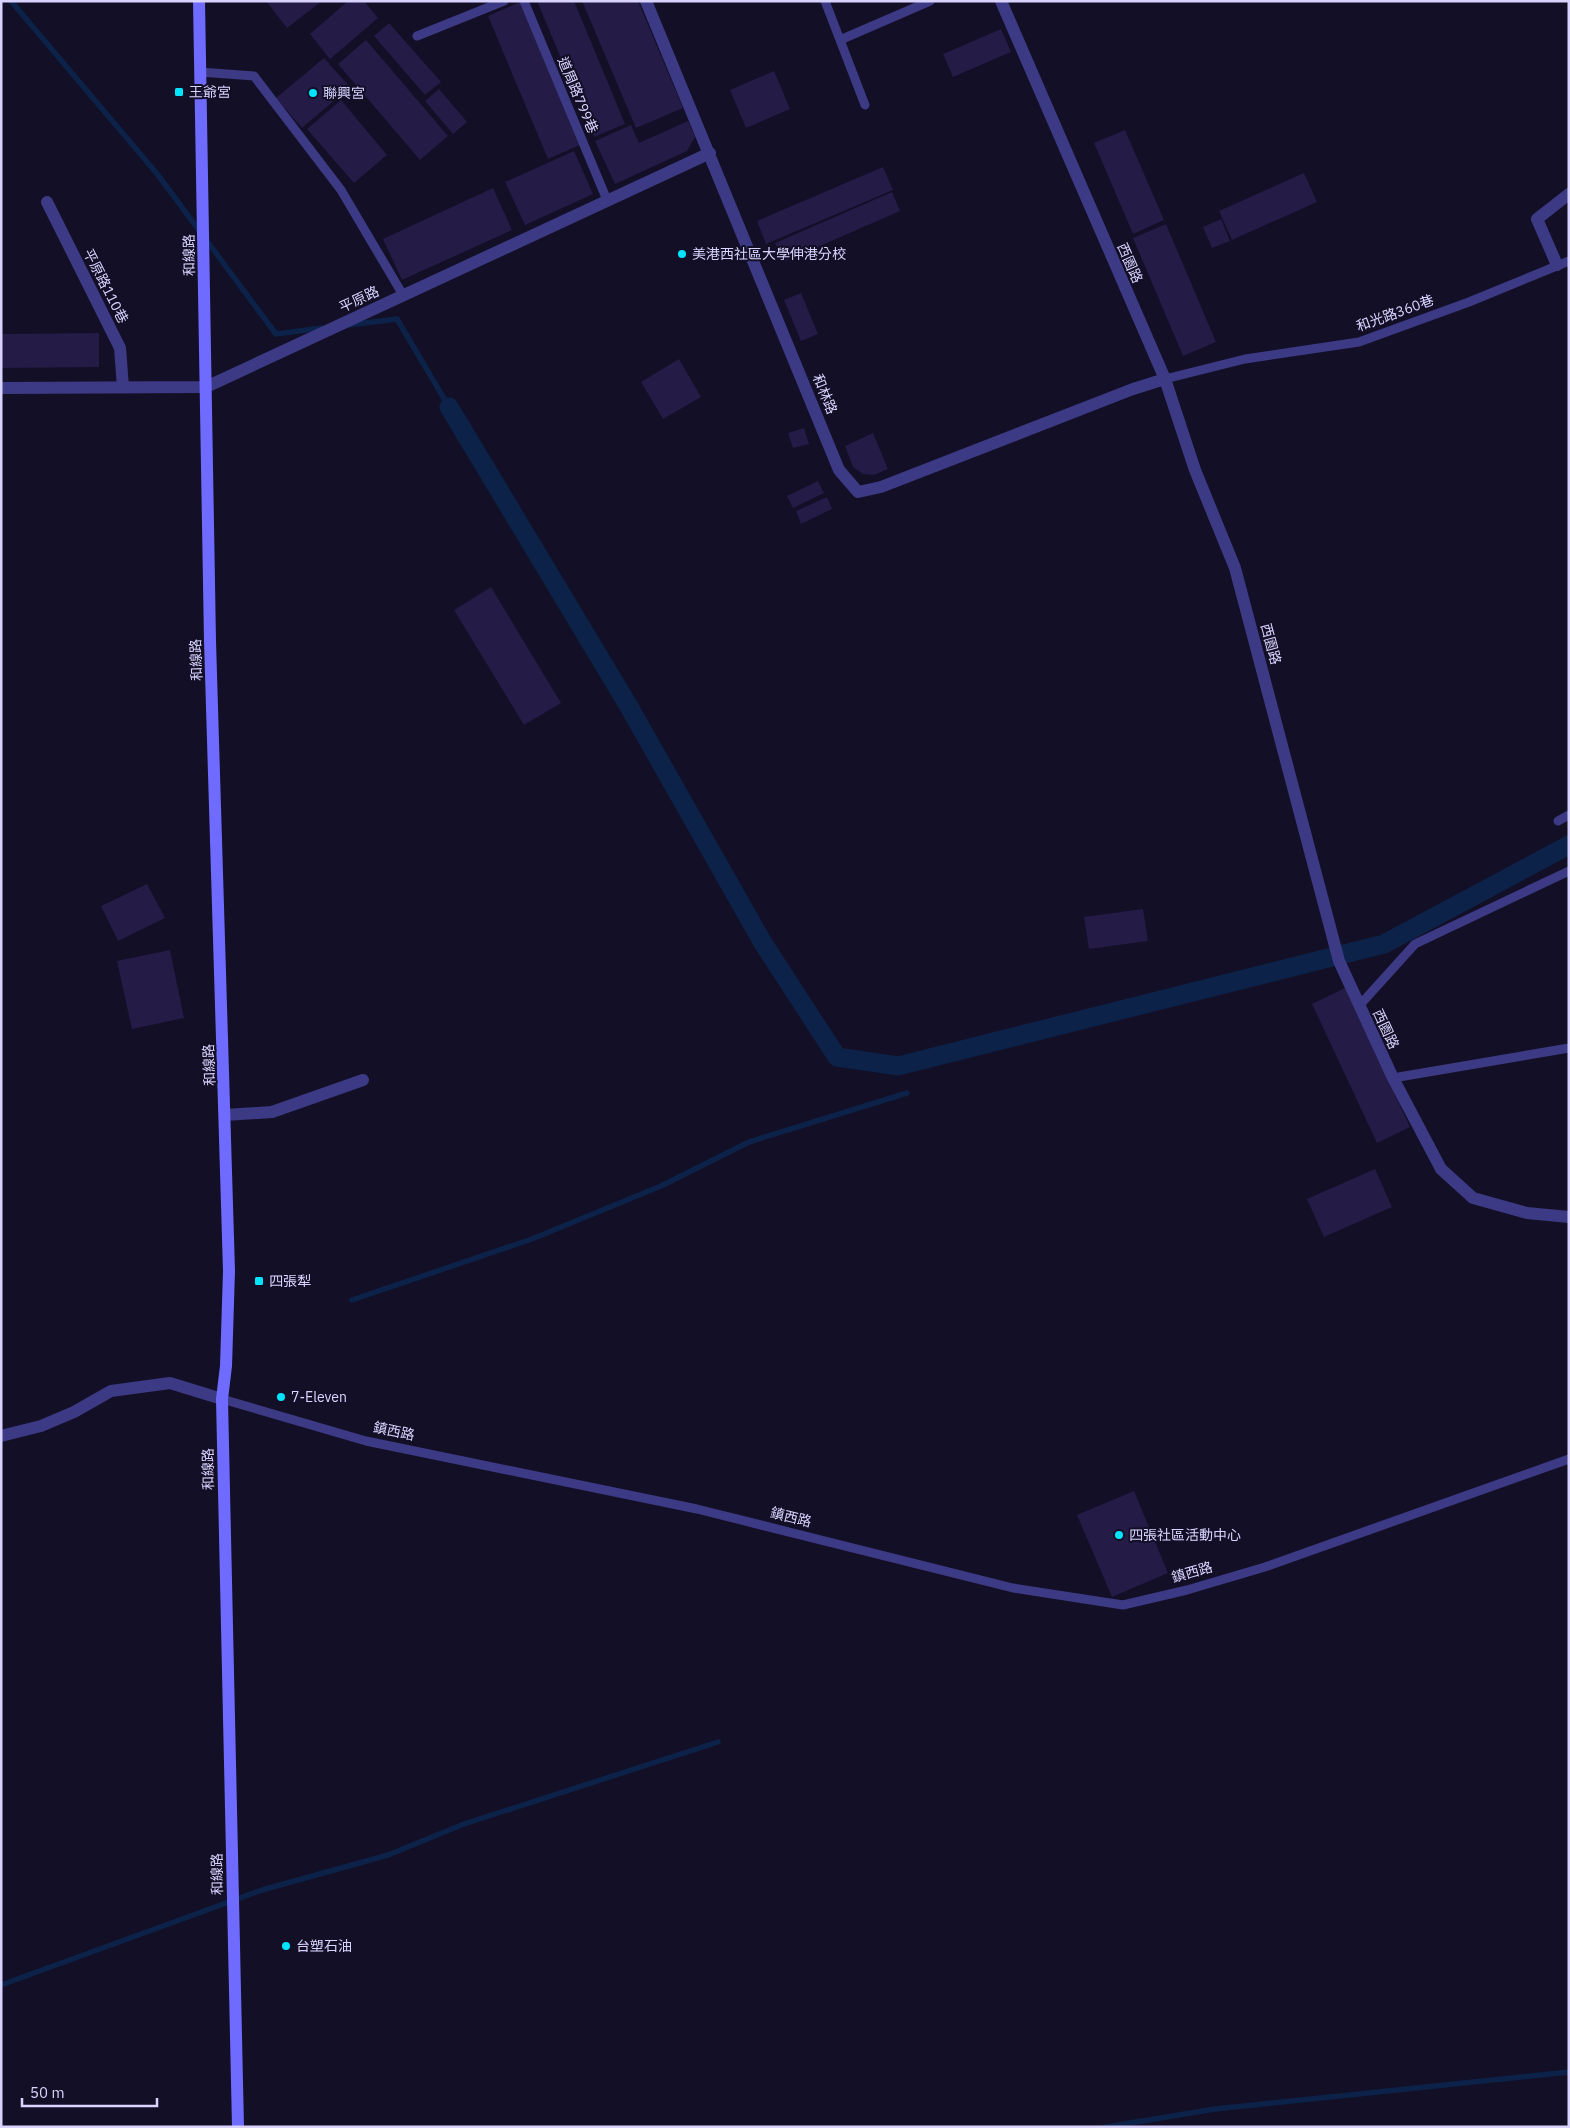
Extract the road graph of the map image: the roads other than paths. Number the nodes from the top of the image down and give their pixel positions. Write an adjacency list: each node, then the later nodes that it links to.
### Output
1 (199, 1): 10 (main road, 和線路)
2 (504, 1): 8 (lane)
3 (524, 1): 14 (lane, 道周路799巷)
4 (646, 1): 12 (street, 和林路)
5 (825, 1): 9 (lane)
6 (930, 1): 9 (lane)
7 (1001, 1): 18 (street, 西園路)
8 (417, 36)
9 (840, 40): 11 (lane)
10 (200, 72): 17 (lane); 20 (main road, 和線路)
11 (865, 105)
12 (710, 152): 14 (street, 平原路); 18 (street, 和林路)
13 (1569, 194): 16 (street)
14 (607, 200): 17 (street, 平原路)
15 (47, 202): 19 (street, 平原路110巷)
16 (1563, 263): 18 (lane, 和光路360巷)
17 (402, 296): 20 (street, 平原路)
18 (1165, 379): 25 (street, 西園路)
19 (123, 387): 20 (street, 平原路); 21 (street, 平原路)
20 (206, 387): 29 (main road, 和線路)
21 (1, 388)
22 (1569, 816): 23 (lane)
23 (1558, 822)
24 (1569, 871): 25 (lane)
25 (1359, 1006): 27 (street, 西園路)
26 (1569, 1048): 27 (lane)
27 (1393, 1078): 30 (street, 西園路)
28 (364, 1080): 29 (street)
29 (225, 1115): 31 (main road, 和線路)
30 (1569, 1217)
31 (222, 1399): 32 (street, 鎮西路); 33 (lane, 鎮西路); 34 (main road, 和線路)
32 (1, 1436)
33 (1569, 1459)
34 (238, 2127)

